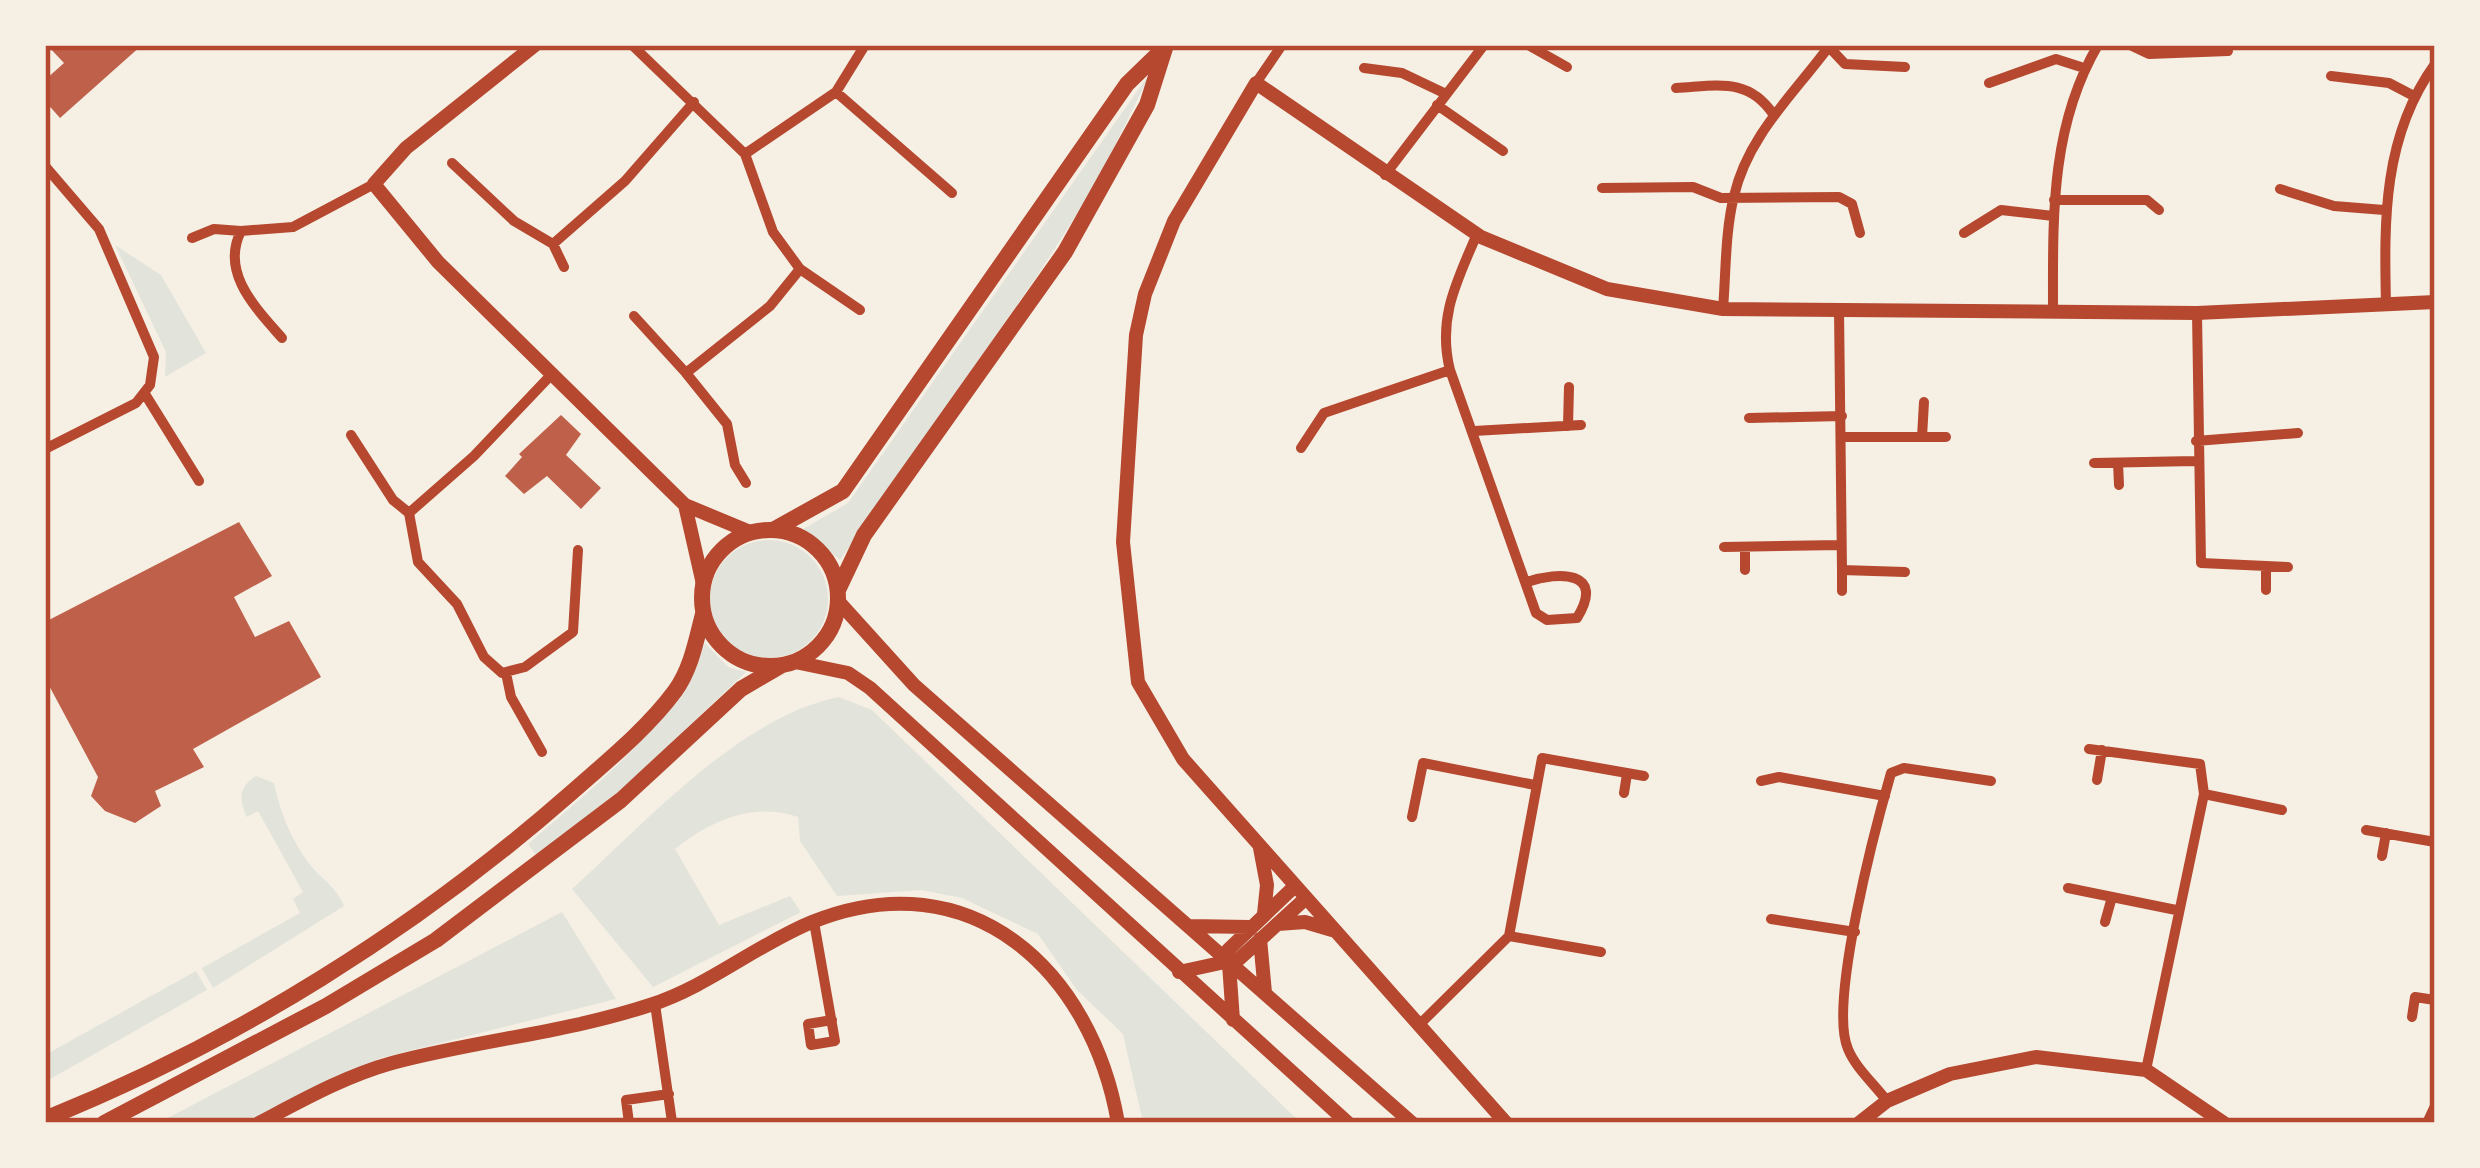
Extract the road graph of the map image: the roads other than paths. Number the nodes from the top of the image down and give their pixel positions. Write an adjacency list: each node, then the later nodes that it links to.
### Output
1 (535, 45): 31 (street)
2 (632, 45): 24 (street)
3 (865, 45): 21 (street)
4 (1282, 45): 18 (street)
5 (1484, 45): 23 (street)
6 (1528, 45): 14 (street)
7 (2098, 45): 15 (street)
8 (2131, 45): 11 (street)
9 (1829, 46): 12 (street); 25 (street)
10 (1164, 48): 82 (main road); 97 (main road)
11 (2228, 51)
12 (1905, 67)
13 (1364, 68): 23 (street)
14 (1567, 68)
15 (2084, 68): 19 (street); 36 (street)
16 (2433, 73): 22 (street)
17 (2331, 76): 22 (street)
18 (1256, 83): 30 (street); 116 (street)
19 (1989, 83)
20 (1676, 88): 25 (street)
21 (836, 92): 27 (street); 34 (street)
22 (2413, 95): 38 (street)
23 (1441, 99): 26 (street); 30 (street)
24 (694, 103): 27 (street); 45 (street)
25 (1772, 114): 35 (street)
26 (1503, 152)
27 (745, 154): 47 (street)
28 (452, 164): 45 (street)
29 (45, 166): 61 (street)
30 (1385, 175): 43 (street)
31 (374, 184): 40 (street); 59 (street)
32 (1602, 188): 35 (street)
33 (2280, 189): 38 (street)
34 (952, 193)
35 (1734, 195): 42 (street); 50 (street)
36 (2054, 200): 37 (street); 39 (street)
37 (2159, 210)
38 (2384, 210): 49 (street)
39 (2054, 216): 41 (street); 53 (street)
40 (241, 230): 44 (street); 56 (street)
41 (1964, 232)
42 (1859, 233)
43 (1477, 234): 50 (street); 57 (street)
44 (192, 238)
45 (553, 244): 46 (street)
46 (563, 267)
47 (800, 269): 52 (street); 58 (street)
48 (2435, 302): 49 (street)
49 (2386, 304): 54 (street)
50 (1723, 309): 51 (street)
51 (1839, 309): 53 (street); 63 (street)
52 (860, 310)
53 (2054, 310): 54 (street)
54 (2197, 313): 71 (street)
55 (634, 316): 58 (street)
56 (282, 338)
57 (1450, 370): 65 (street); 72 (street)
58 (686, 373): 78 (street)
59 (551, 375): 80 (street); 81 (street)
60 (1569, 387): 65 (street)
61 (145, 394): 73 (street); 77 (street)
62 (1924, 402): 69 (street)
63 (1842, 416): 64 (street); 68 (street)
64 (1749, 418)
65 (1474, 430): 93 (street)
66 (2298, 433): 71 (street)
67 (350, 435): 81 (street)
68 (1842, 437): 69 (street); 84 (street)
69 (1922, 437): 70 (street)
70 (1946, 437)
71 (2196, 440): 74 (street)
72 (1301, 448)
73 (45, 449)
74 (2195, 461): 76 (street); 88 (street)
75 (2094, 463): 76 (street)
76 (2118, 463): 79 (street)
77 (200, 481)
78 (746, 483)
79 (2119, 485)
80 (685, 505): 83 (street); 94 (street)
81 (409, 513): 100 (street)
82 (772, 530): 83 (main road); 97 (main road)
83 (751, 532): 94 (main road)
84 (1840, 544): 87 (street); 91 (street)
85 (1724, 547): 87 (street)
86 (578, 550): 100 (street)
87 (1745, 550): 90 (street)
88 (2266, 567): 89 (street); 95 (street)
89 (2288, 567)
90 (1745, 570)
91 (1842, 570): 92 (street); 96 (street)
92 (1905, 572)
93 (1527, 582): 93 (street)
94 (703, 584): 98 (main road)
95 (2266, 590)
96 (1841, 591)
97 (838, 596): 99 (main road); 126 (street)
98 (704, 614): 99 (main road); 148 (main road)
99 (788, 663): 133 (street); 149 (main road)
100 (506, 673): 101 (street)
101 (542, 752)
102 (1627, 773): 103 (street); 107 (street); 108 (street)
103 (1643, 776)
104 (2097, 780): 109 (street)
105 (1991, 781): 110 (street)
106 (1761, 782): 110 (street)
107 (1535, 785): 112 (street); 130 (street)
108 (1624, 793)
109 (2204, 794): 111 (street); 121 (street)
110 (1885, 796): 128 (street)
111 (2282, 810)
112 (1412, 817)
113 (2366, 830): 114 (street)
114 (2386, 833): 115 (street); 117 (street)
115 (2435, 842)
116 (1259, 845): 119 (street); 122 (street)
117 (2382, 856)
118 (2068, 888): 120 (street)
119 (1300, 892): 122 (street); 127 (street)
120 (2112, 897): 121 (street); 125 (street)
121 (2176, 910): 143 (street)
122 (1270, 919): 127 (street); 129 (street)
123 (1771, 920): 128 (street)
124 (814, 922): 138 (street); 140 (street); 153 (street)
125 (2105, 922)
126 (1186, 926): 129 (street); 132 (street)
127 (1336, 932): 142 (street)
128 (1855, 932): 145 (street)
129 (1255, 933): 132 (street); 135 (street)
130 (1509, 936): 131 (street); 142 (street)
131 (1601, 952)
132 (1227, 963): 133 (street); 135 (street); 141 (street)
133 (1179, 972): 141 (street)
134 (2396, 994): 136 (street)
135 (1265, 995): 147 (street)
136 (2415, 997): 137 (street); 139 (street)
137 (2435, 1000)
138 (655, 1004): 144 (street); 150 (street)
139 (2412, 1017)
140 (832, 1020)
141 (1233, 1020): 154 (street)
142 (1420, 1024): 156 (street)
143 (2146, 1070): 145 (street); 158 (street)
144 (669, 1094): 151 (street); 152 (street)
145 (1887, 1101): 157 (street)
146 (2435, 1106): 159 (street)
147 (1393, 1117): 155 (street)
148 (45, 1119)
149 (104, 1123)
150 (259, 1123)
151 (629, 1123)
152 (664, 1123)
153 (1118, 1123)
154 (1348, 1123)
155 (1412, 1123)
156 (1506, 1123)
157 (1859, 1123)
158 (2224, 1123)
159 (2427, 1123)

